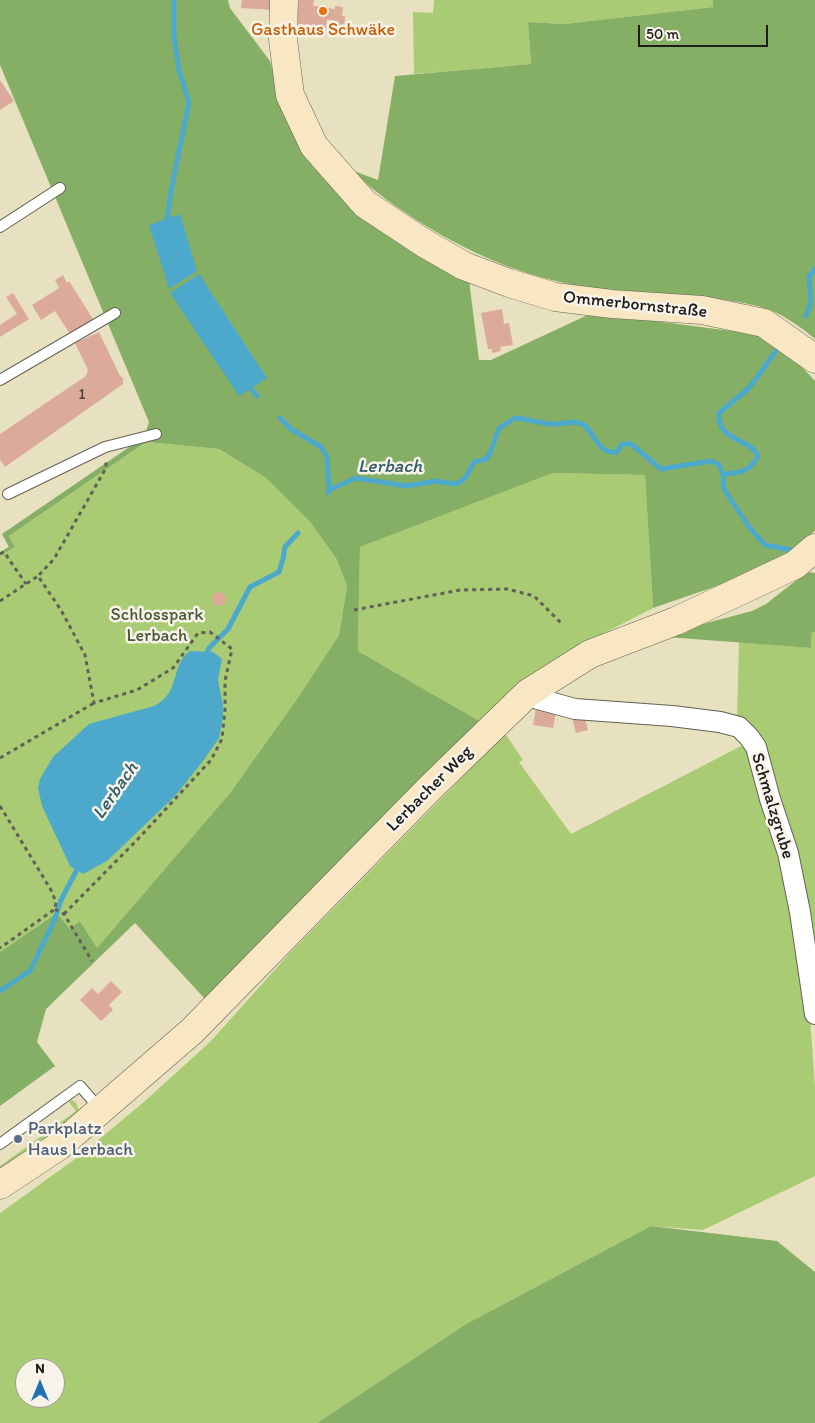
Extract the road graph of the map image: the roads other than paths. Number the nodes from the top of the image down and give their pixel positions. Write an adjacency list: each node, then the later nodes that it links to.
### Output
1 (284, 0): 5 (street, Ommerbornstraße)
2 (60, 188): 3 (lane)
3 (0, 227)
4 (115, 313): 6 (lane)
5 (815, 359)
6 (0, 380)
7 (156, 434): 8 (lane)
8 (8, 494)
9 (815, 548): 10 (street, Lerbacher Weg)
10 (528, 693): 11 (street, Schmalzgrube); 12 (street, Lerbacher Weg)
11 (815, 1014)
12 (101, 1111): 13 (lane); 14 (street, Lerbacher Weg)
13 (0, 1144)
14 (0, 1185)

